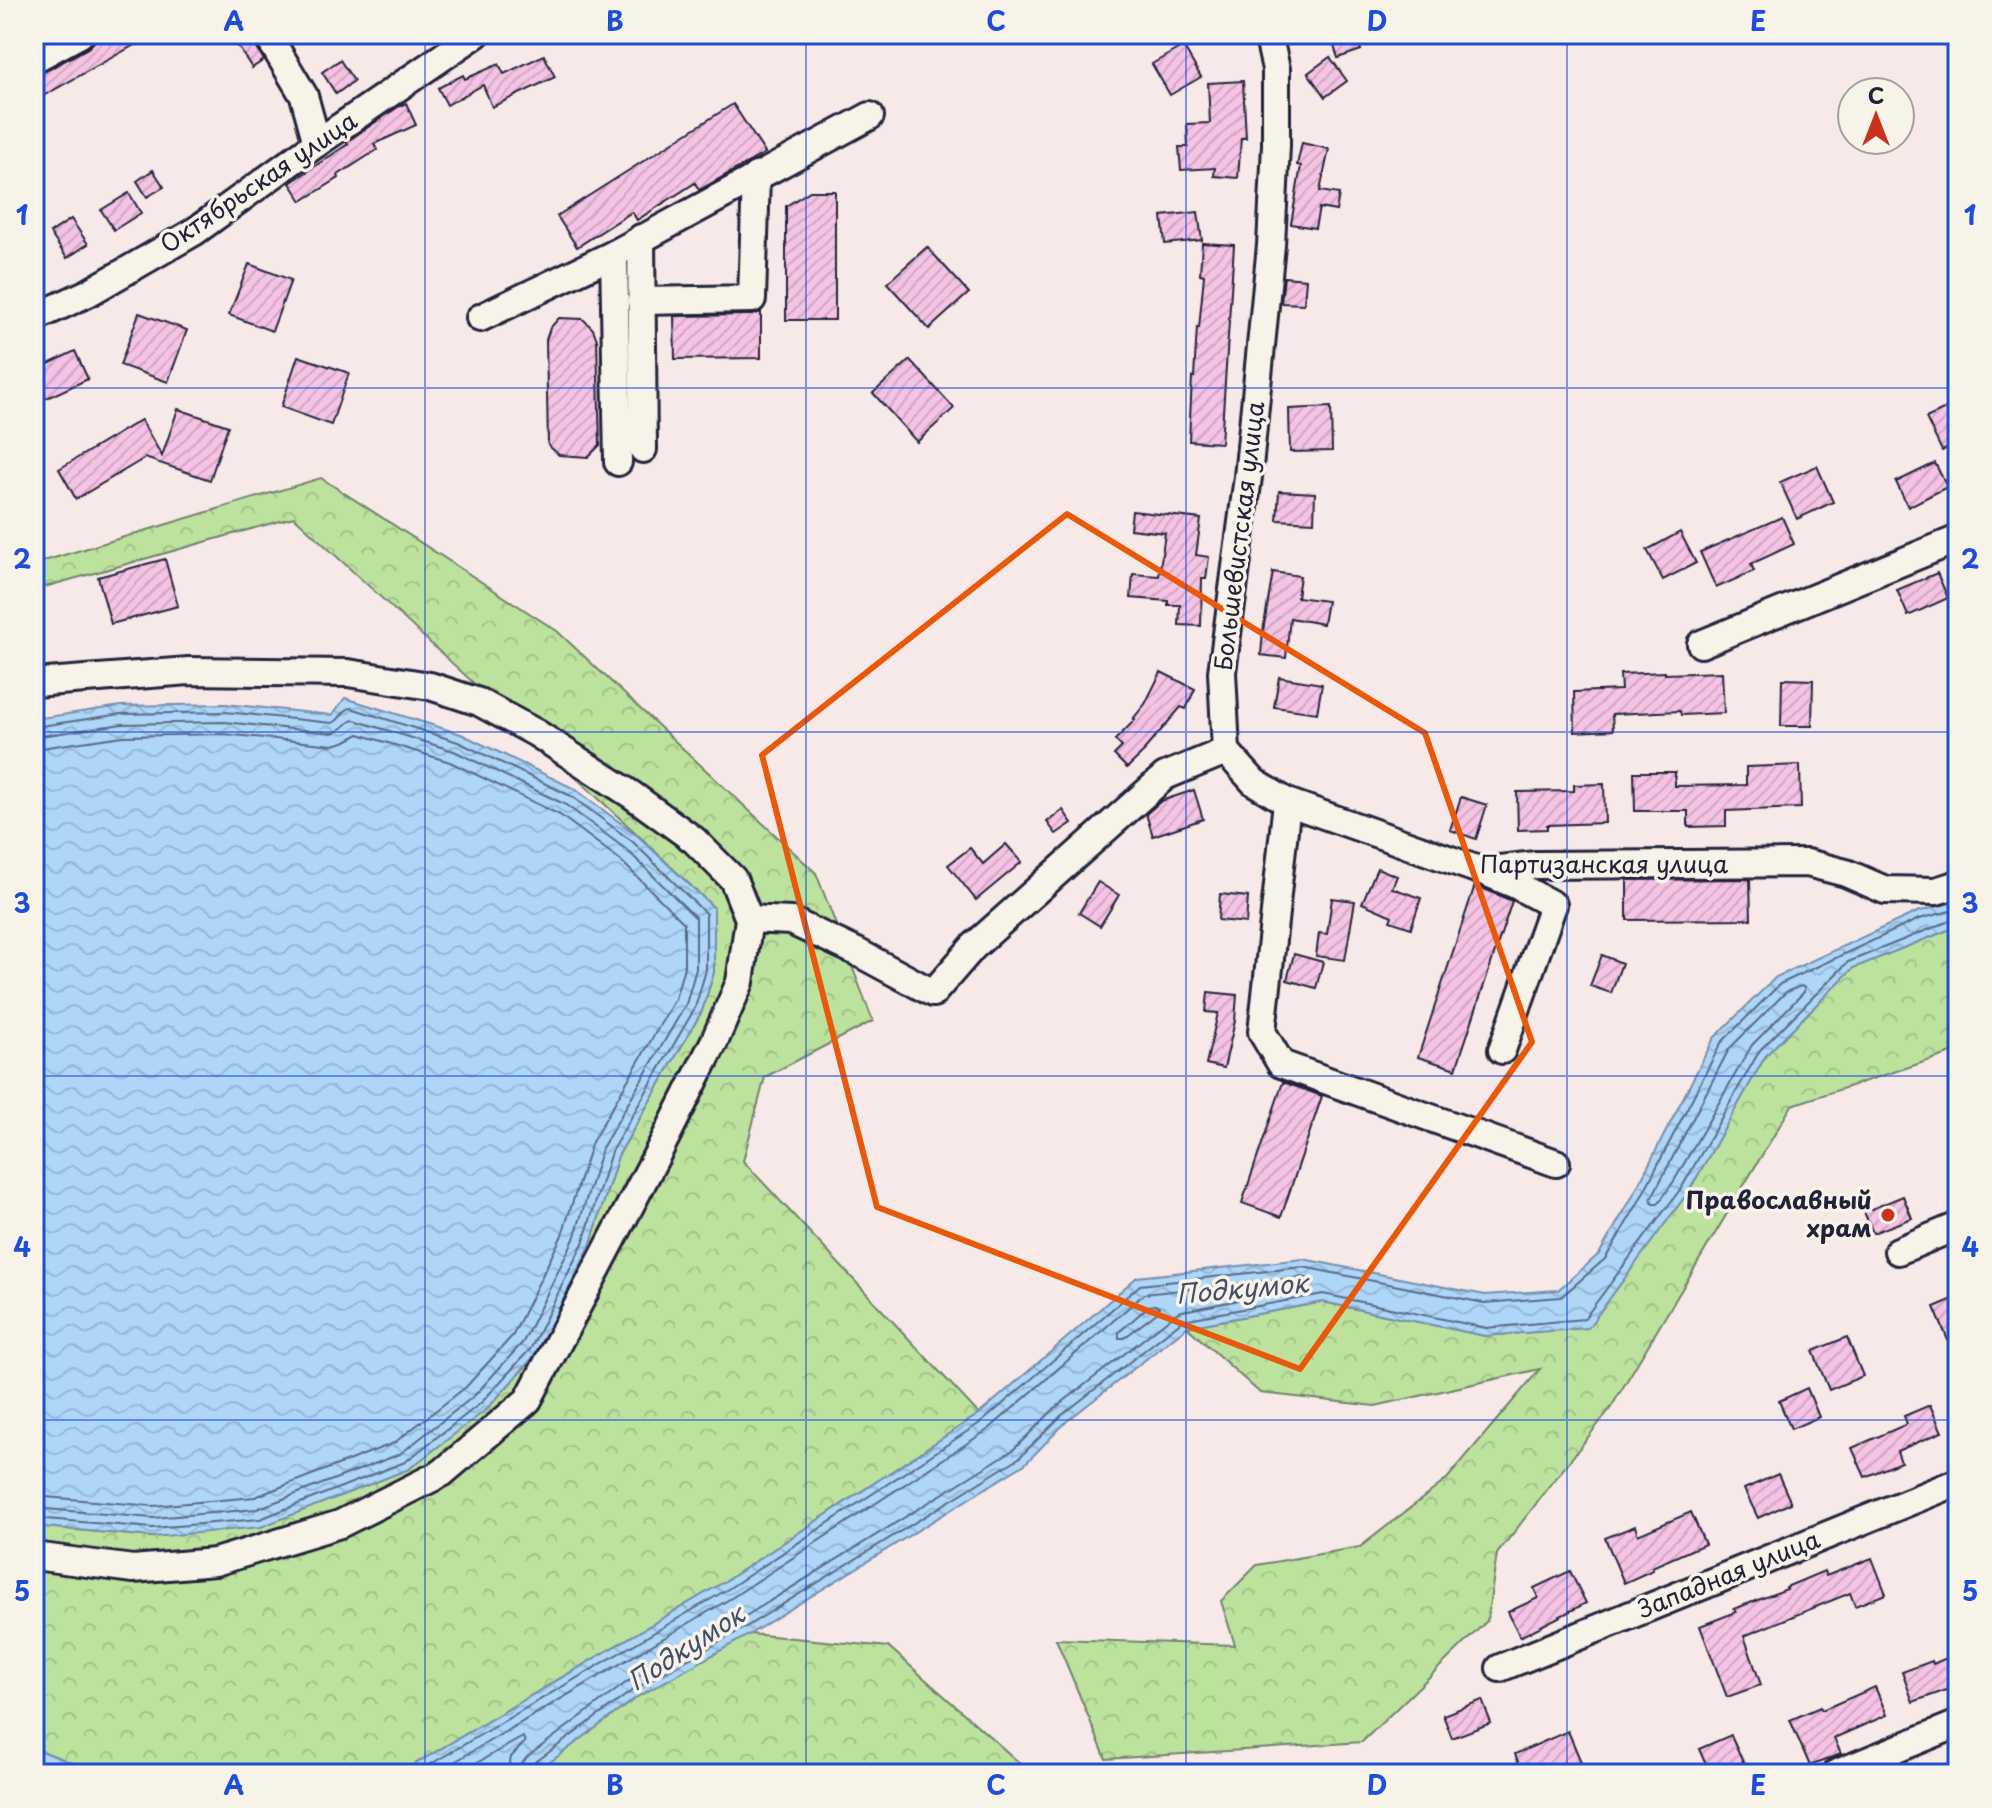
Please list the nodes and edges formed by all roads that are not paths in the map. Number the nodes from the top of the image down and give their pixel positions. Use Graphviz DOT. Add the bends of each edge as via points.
graph roads {
  1 [pos="80,34"];
  2 [pos="267,34"];
  3 [pos="476,34"];
  4 [pos="1268,34"];
  5 [pos="34,59"];
  6 [pos="870,116"];
  7 [pos="317,143"];
  8 [pos="756,176"];
  9 [pos="641,238"];
  10 [pos="614,254"];
  11 [pos="641,301"];
  12 [pos="34,318"];
  13 [pos="480,318"];
  14 [pos="643,449"];
  15 [pos="618,462"];
  16 [pos="1958,539"];
  17 [pos="1701,644"];
  18 [pos="34,683"];
  19 [pos="1226,751"];
  20 [pos="1287,802"];
  21 [pos="1482,871"];
  22 [pos="1958,884"];
  23 [pos="749,919"];
  24 [pos="1502,1050"];
  25 [pos="1556,1163"];
  26 [pos="1958,1226"];
  27 [pos="1898,1251"];
  28 [pos="1958,1482"];
  29 [pos="34,1556"];
  30 [pos="1500,1668"];
  31 [pos="1958,1724"];
  32 [pos="1835,1774"];
  1 -- 5 [label="street"];
  2 -- 7 [label="street" via="304,96"];
  3 -- 7 [label="street, Октябрьская улица"];
  4 -- 19 [label="street, Большевистская улица" via="1276,69 1271,245 1222,672"];
  6 -- 8 [label="street"];
  7 -- 12 [label="street, Октябрьская улица" via="194,232"];
  8 -- 9 [label="street"];
  8 -- 11 [label="street" via="752,299"];
  9 -- 10 [label="street"];
  9 -- 11 [label="street"];
  10 -- 13 [label="street"];
  10 -- 15 [label="street"];
  11 -- 14 [label="street"];
  16 -- 17 [label="street"];
  18 -- 23 [label="street" via="189,671 348,673 430,686 479,702 536,733 694,840 733,879"];
  19 -- 20 [label="street, Партизанская улица" via="1254,782"];
  19 -- 23 [label="street" via="1165,776 973,947 933,993 791,921"];
  20 -- 21 [label="street, Партизанская улица"];
  20 -- 25 [label="street" via="1262,1032 1281,1064"];
  21 -- 22 [label="street, Партизанская улица" via="1536,865 1807,863 1885,890 1936,891"];
  21 -- 24 [label="street" via="1553,905"];
  23 -- 29 [label="street" via="740,982 715,1040 528,1400 442,1473 340,1524 215,1562 133,1569"];
  26 -- 27 [label="street"];
  28 -- 30 [label="street, Западная улица"];
  31 -- 32 [label="street"];
}
